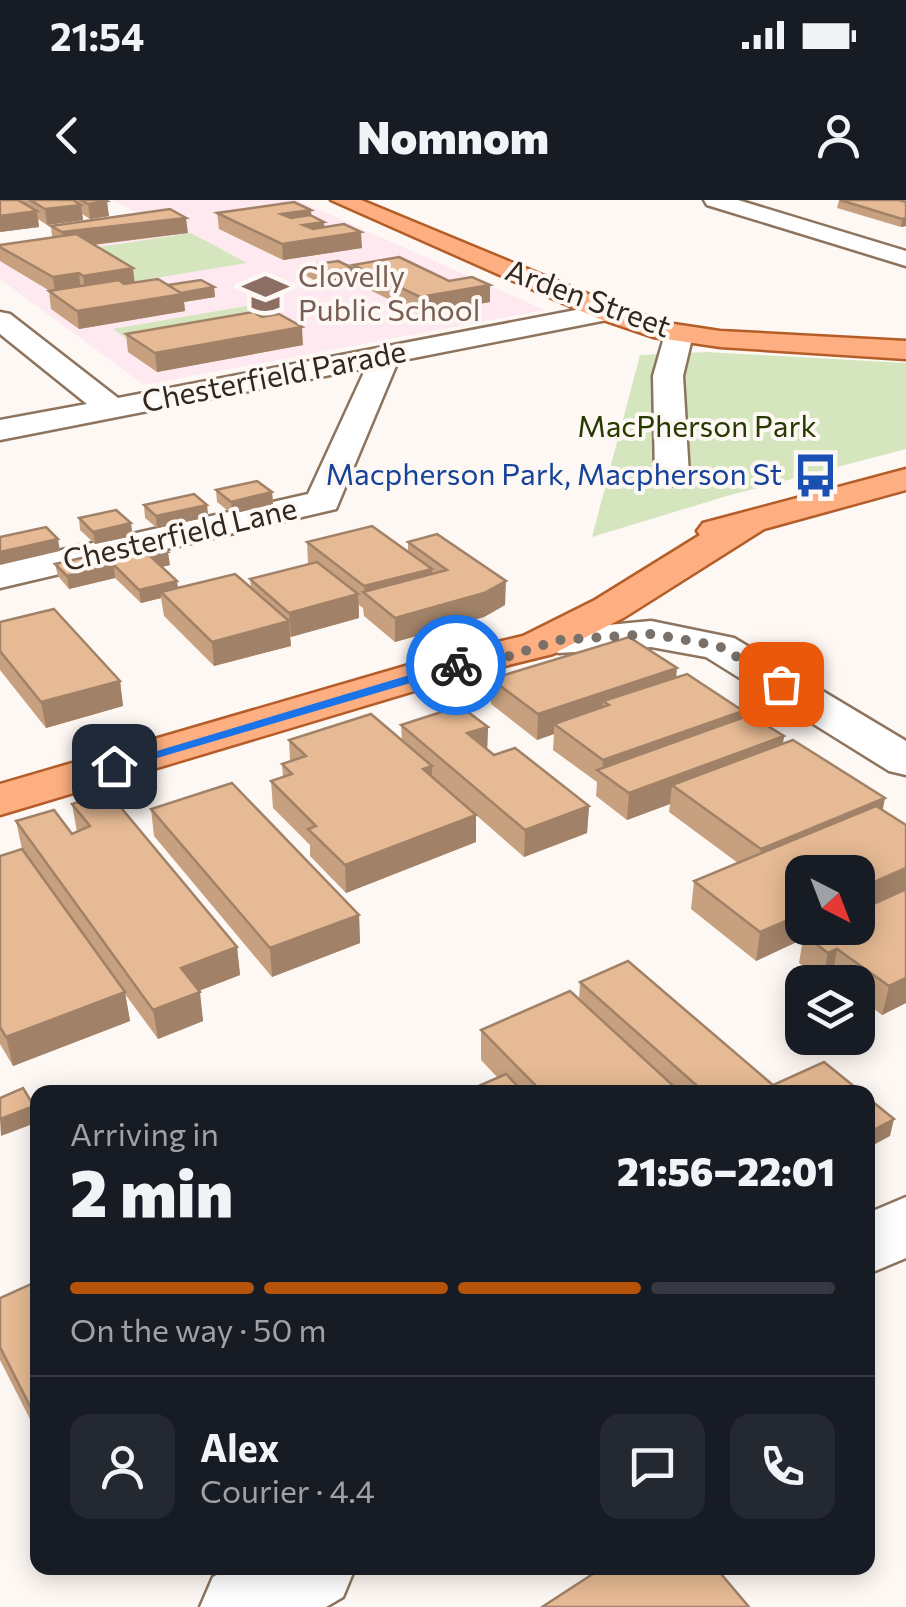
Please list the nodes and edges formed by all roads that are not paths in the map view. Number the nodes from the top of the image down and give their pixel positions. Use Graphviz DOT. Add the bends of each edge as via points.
graph roads {
  1 [pos="342,200"];
  2 [pos="714,200"];
  3 [pos="803,203"];
  4 [pos="752,211"];
  5 [pos="906,259"];
  6 [pos="607,312"];
  7 [pos="0,320"];
  8 [pos="679,334"];
  9 [pos="906,350"];
  10 [pos="386,355"];
  11 [pos="112,408"];
  12 [pos="0,430"];
  13 [pos="672,475"];
  14 [pos="906,478"];
  15 [pos="750,523"];
  16 [pos="0,576"];
  17 [pos="597,578"];
  18 [pos="640,588"];
  19 [pos="559,640"];
  20 [pos="719,646"];
  21 [pos="458,664"];
  22 [pos="906,761"];
  23 [pos="0,800"];
  24 [pos="906,1224"];
  25 [pos="875,1242"];
  26 [pos="300,1575"];
  27 [pos="244,1607"];
  1 -- 6 [label="main road, Arden Street"];
  2 -- 4 [label="street"];
  3 -- 4 [label="street"];
  4 -- 5 [label="street"];
  6 -- 8 [label="main road, Arden Street"];
  6 -- 10 [label="street, Chesterfield Parade"];
  7 -- 11 [label="street"];
  8 -- 9 [label="main road, Arden Street"];
  8 -- 13 [label="street" via="668,376"];
  10 -- 11 [label="street, Chesterfield Parade"];
  10 -- 16 [label="street, Chesterfield Lane" via="323,502"];
  11 -- 12 [label="street, Chesterfield Parade"];
  14 -- 15 [label="main road"];
  15 -- 17 [label="main road" via="649,550"];
  15 -- 18 [label="main road"];
  17 -- 18 [label="main road"];
  17 -- 21 [label="main road"];
  18 -- 19 [label="main road"];
  18 -- 20 [label="street" via="709,631"];
  19 -- 20 [label="street" via="652,634"];
  19 -- 21 [label="main road" via="494,661"];
  20 -- 22 [label="street"];
  21 -- 23 [label="main road"];
  24 -- 25 [label="street"];
  26 -- 27 [label="street"];
}
